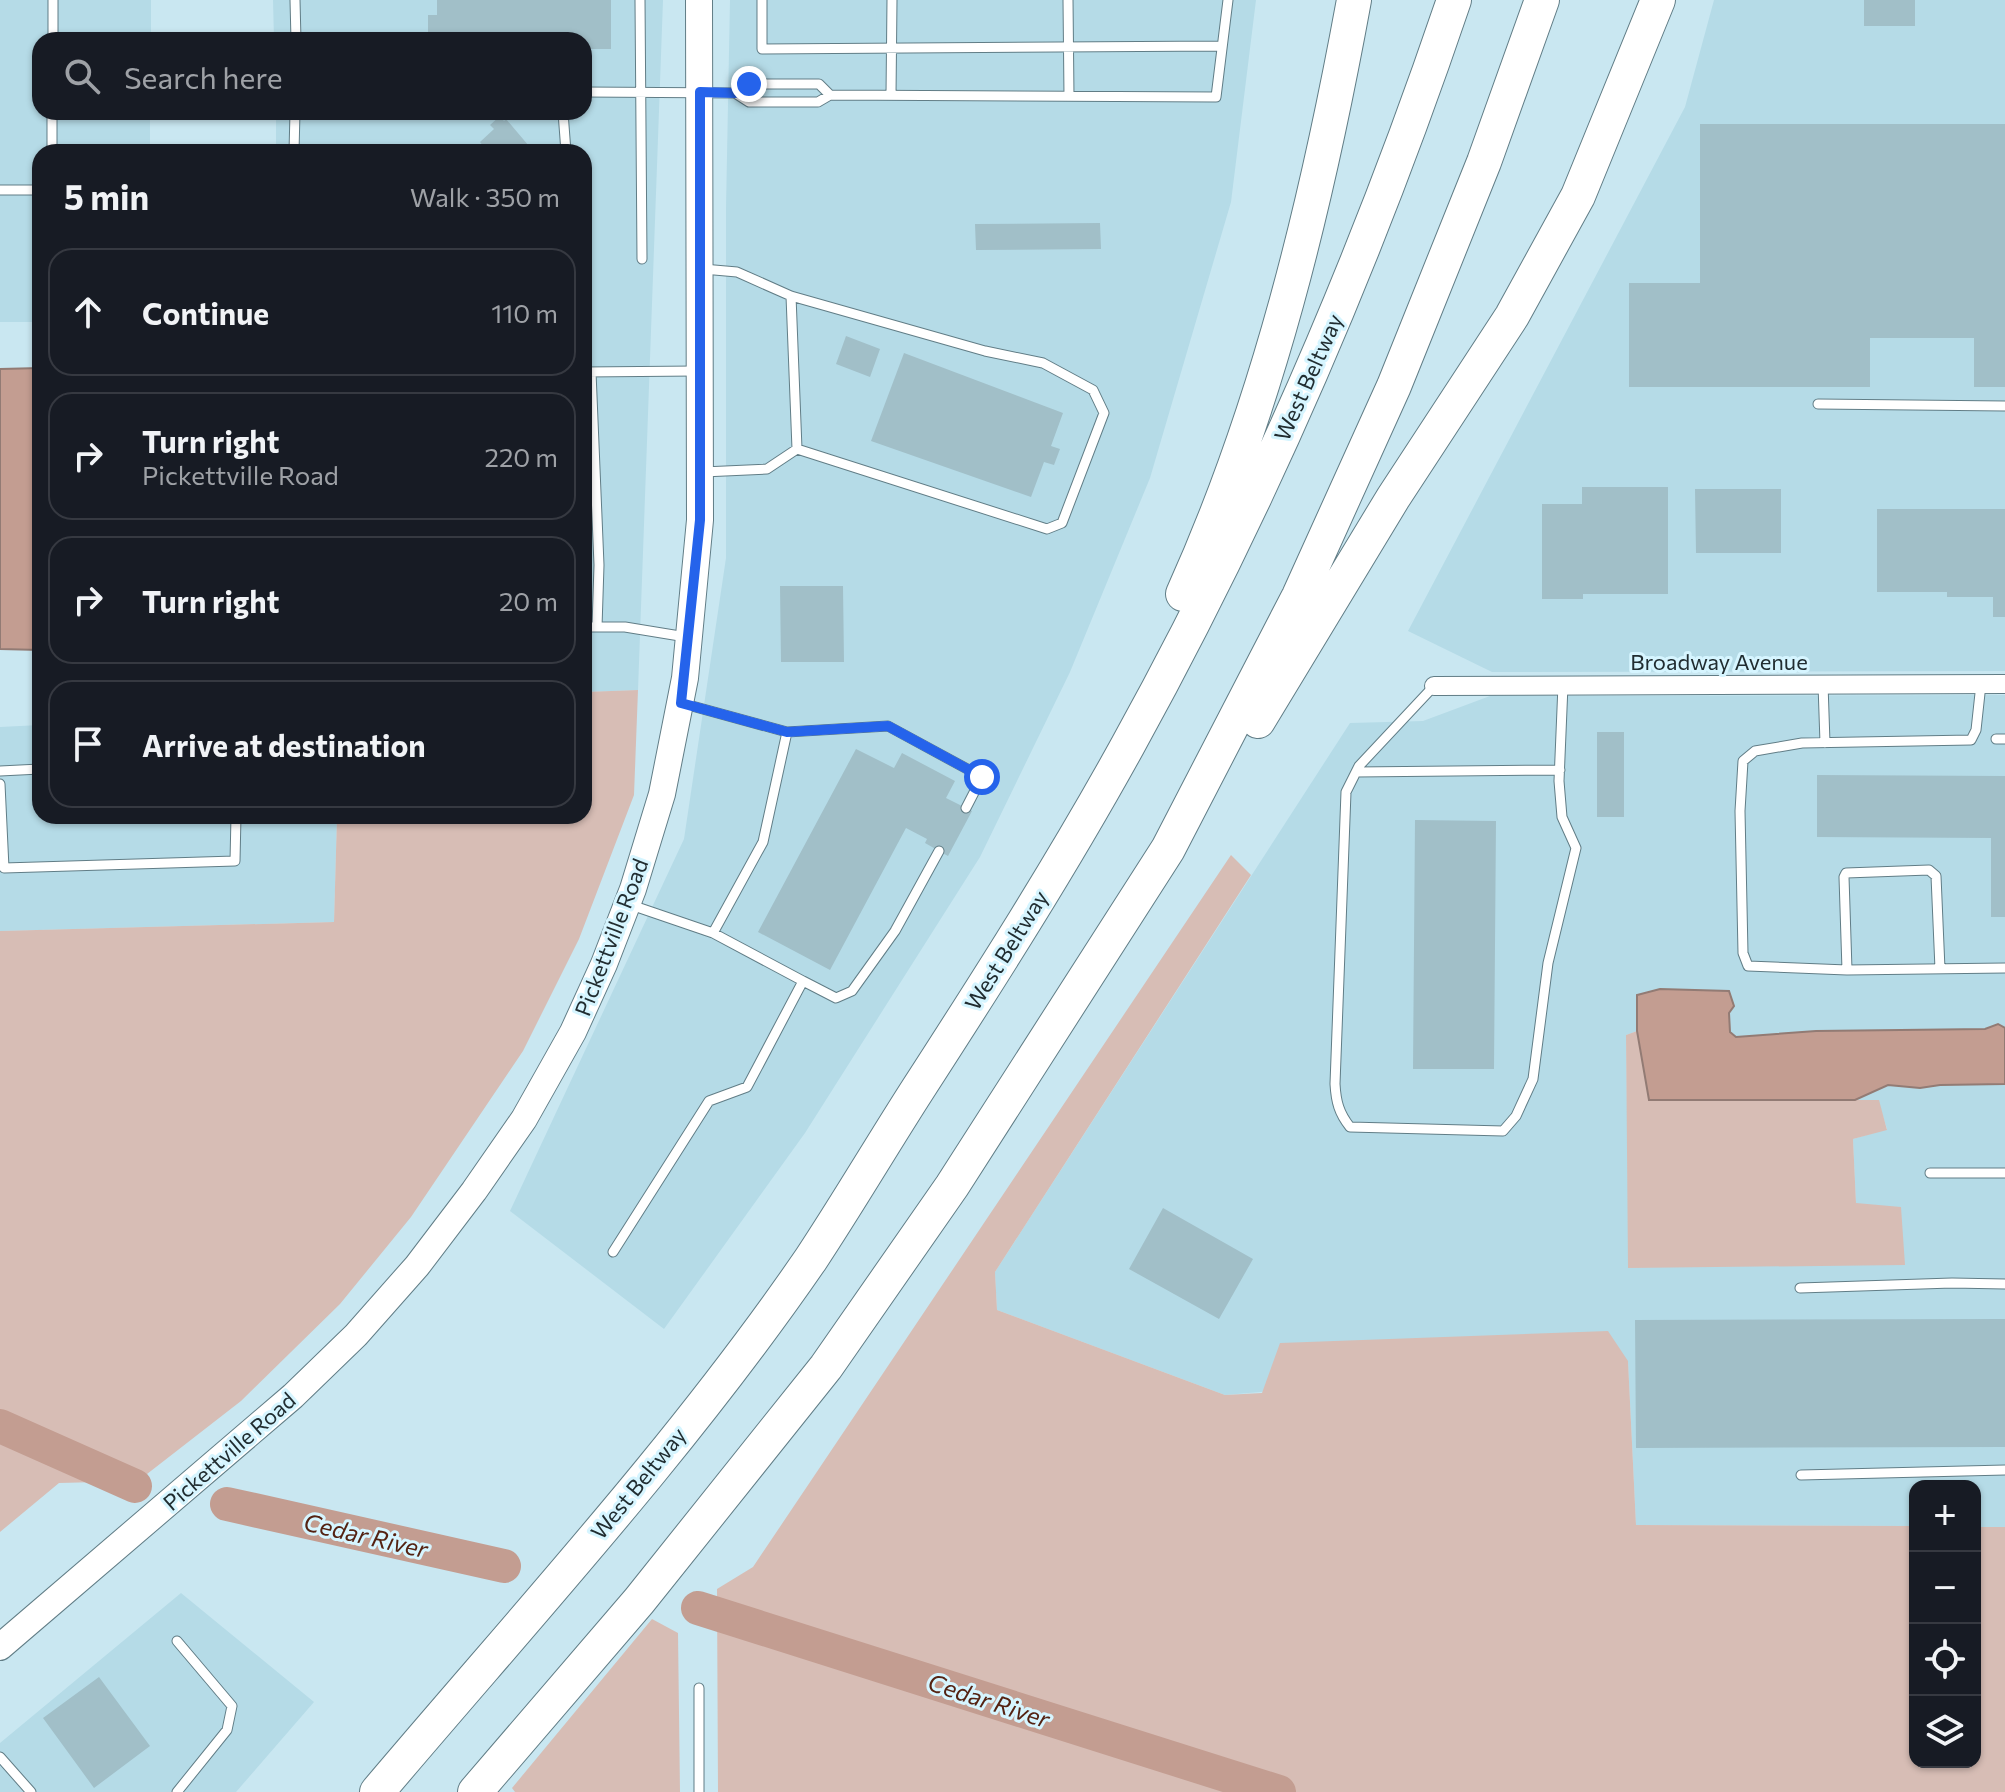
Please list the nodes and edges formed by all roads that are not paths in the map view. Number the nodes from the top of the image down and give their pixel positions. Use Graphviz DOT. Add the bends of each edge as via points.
graph roads {
  1 [pos="53,0"];
  2 [pos="295,0"];
  3 [pos="640,0"];
  4 [pos="699,0"];
  5 [pos="762,0"];
  6 [pos="892,0"];
  7 [pos="1068,0"];
  8 [pos="1228,0"];
  9 [pos="1354,0"];
  10 [pos="1454,0"];
  11 [pos="1542,0"];
  12 [pos="1658,0"];
  13 [pos="53,32"];
  14 [pos="296,32"];
  15 [pos="1069,46"];
  16 [pos="1222,46"];
  17 [pos="892,47"];
  18 [pos="592,92"];
  19 [pos="641,92"];
  20 [pos="700,92"];
  21 [pos="735,93"];
  22 [pos="830,95"];
  23 [pos="891,95"];
  24 [pos="1069,96"];
  25 [pos="52,120"];
  26 [pos="295,120"];
  27 [pos="564,120"];
  28 [pos="52,144"];
  29 [pos="294,144"];
  30 [pos="565,144"];
  31 [pos="0,190"];
  32 [pos="32,190"];
  33 [pos="642,259"];
  34 [pos="700,269"];
  35 [pos="791,296"];
  36 [pos="700,371"];
  37 [pos="592,372"];
  38 [pos="1818,404"];
  39 [pos="2005,406"];
  40 [pos="592,442"];
  41 [pos="797,449"];
  42 [pos="700,472"];
  43 [pos="592,627"];
  44 [pos="597,627"];
  45 [pos="689,637"];
  46 [pos="1823,684"];
  47 [pos="1981,684"];
  48 [pos="2005,684"];
  49 [pos="1563,685"];
  50 [pos="1434,686"];
  51 [pos="681,703"];
  52 [pos="787,732"];
  53 [pos="1825,743"];
  54 [pos="32,769"];
  55 [pos="1560,770"];
  56 [pos="0,771"];
  57 [pos="1356,772"];
  58 [pos="0,784"];
  59 [pos="966,808"];
  60 [pos="236,824"];
  61 [pos="1168,849"];
  62 [pos="939,851"];
  63 [pos="1038,901"];
  64 [pos="628,903"];
  65 [pos="713,933"];
  66 [pos="2005,968"];
  67 [pos="1940,969"];
  68 [pos="1847,970"];
  69 [pos="803,981"];
  70 [pos="1930,1173"];
  71 [pos="2005,1173"];
  72 [pos="613,1252"];
  73 [pos="2005,1284"];
  74 [pos="1800,1288"];
  75 [pos="2005,1470"];
  76 [pos="1801,1475"];
  77 [pos="177,1641"];
  78 [pos="0,1647"];
  79 [pos="699,1688"];
  80 [pos="0,1757"];
  81 [pos="31,1792"];
  82 [pos="177,1792"];
  83 [pos="377,1792"];
  84 [pos="475,1792"];
  85 [pos="699,1792"];
  1 -- 13 [label="lane"];
  2 -- 14 [label="lane"];
  3 -- 19 [label="lane"];
  4 -- 20 [label="street, Pickettville Road"];
  5 -- 17 [label="lane" via="762,49"];
  6 -- 17 [label="lane"];
  7 -- 15 [label="lane"];
  8 -- 16 [label="lane"];
  9 -- 63 [label="highway" via="1318,179 1254,409 1198,559 1142,684 1087,784"];
  10 -- 63 [label="highway, West Beltway" via="1359,260 1267,471 1129,744"];
  11 -- 61 [label="highway" via="1394,386 1299,596"];
  12 -- 61 [label="highway" via="1578,196 1512,316 1393,498 1239,752"];
  15 -- 16 [label="lane"];
  15 -- 17 [label="lane"];
  15 -- 24 [label="lane"];
  16 -- 24 [label="lane" via="1216,97"];
  17 -- 23 [label="lane"];
  18 -- 19 [label="lane"];
  19 -- 20 [label="lane"];
  19 -- 33 [label="lane"];
  20 -- 21 [label="lane"];
  20 -- 34 [label="street, Pickettville Road"];
  21 -- 22 [label="lane" via="749,102 818,102"];
  21 -- 22 [label="lane" via="749,84 819,84"];
  22 -- 23 [label="lane"];
  23 -- 24 [label="lane"];
  25 -- 28 [label="lane"];
  26 -- 29 [label="lane"];
  27 -- 30 [label="lane"];
  31 -- 32 [label="lane"];
  34 -- 35 [label="lane" via="737,272"];
  34 -- 36 [label="street, Pickettville Road"];
  35 -- 41 [label="lane"];
  35 -- 41 [label="lane" via="1043,363 1093,390 1104,413 1062,523 1047,529"];
  36 -- 37 [label="lane"];
  36 -- 42 [label="street, Pickettville Road"];
  38 -- 39 [label="lane"];
  40 -- 44 [label="lane"];
  41 -- 42 [label="lane" via="767,469"];
  42 -- 45 [label="street, Pickettville Road"];
  43 -- 44 [label="lane"];
  44 -- 45 [label="lane"];
  45 -- 51 [label="street, Pickettville Road"];
  46 -- 47 [label="street, Broadway Avenue"];
  46 -- 49 [label="street, Broadway Avenue"];
  46 -- 53 [label="lane"];
  47 -- 48 [label="street, Broadway Avenue"];
  47 -- 53 [label="lane" via="1971,740"];
  49 -- 50 [label="street, Broadway Avenue"];
  49 -- 55 [label="lane"];
  50 -- 57 [label="lane"];
  51 -- 52 [label="lane"];
  51 -- 64 [label="street, Pickettville Road" via="662,794"];
  52 -- 59 [label="lane" via="888,726 982,777"];
  52 -- 65 [label="lane" via="763,842"];
  53 -- 68 [label="lane" via="1755,751 1743,761 1743,953 1748,966"];
  54 -- 56 [label="lane"];
  55 -- 57 [label="lane"];
  55 -- 57 [label="lane" via="1562,817 1576,848 1548,963 1533,1079 1503,1131 1350,1127 1341,1116 1335,1084 1343,847 1346,792"];
  58 -- 60 [label="lane" via="4,868 235,861"];
  61 -- 84 [label="highway" via="952,1186 826,1367 639,1601"];
  62 -- 69 [label="lane" via="895,931 852,991 836,998"];
  63 -- 83 [label="highway, West Beltway" via="811,1258 731,1367 647,1475"];
  64 -- 65 [label="lane"];
  64 -- 78 [label="street, Pickettville Road" via="573,1032 524,1119 417,1266 293,1396"];
  65 -- 69 [label="lane"];
  66 -- 67 [label="lane"];
  67 -- 68 [label="lane"];
  67 -- 68 [label="lane" via="1936,876 1929,870 1846,873"];
  69 -- 72 [label="lane" via="747,1087 709,1101"];
  70 -- 71 [label="lane"];
  73 -- 74 [label="lane"];
  75 -- 76 [label="lane"];
  77 -- 82 [label="lane" via="232,1706 227,1730"];
  79 -- 85 [label="lane"];
  80 -- 81 [label="lane"];
}
